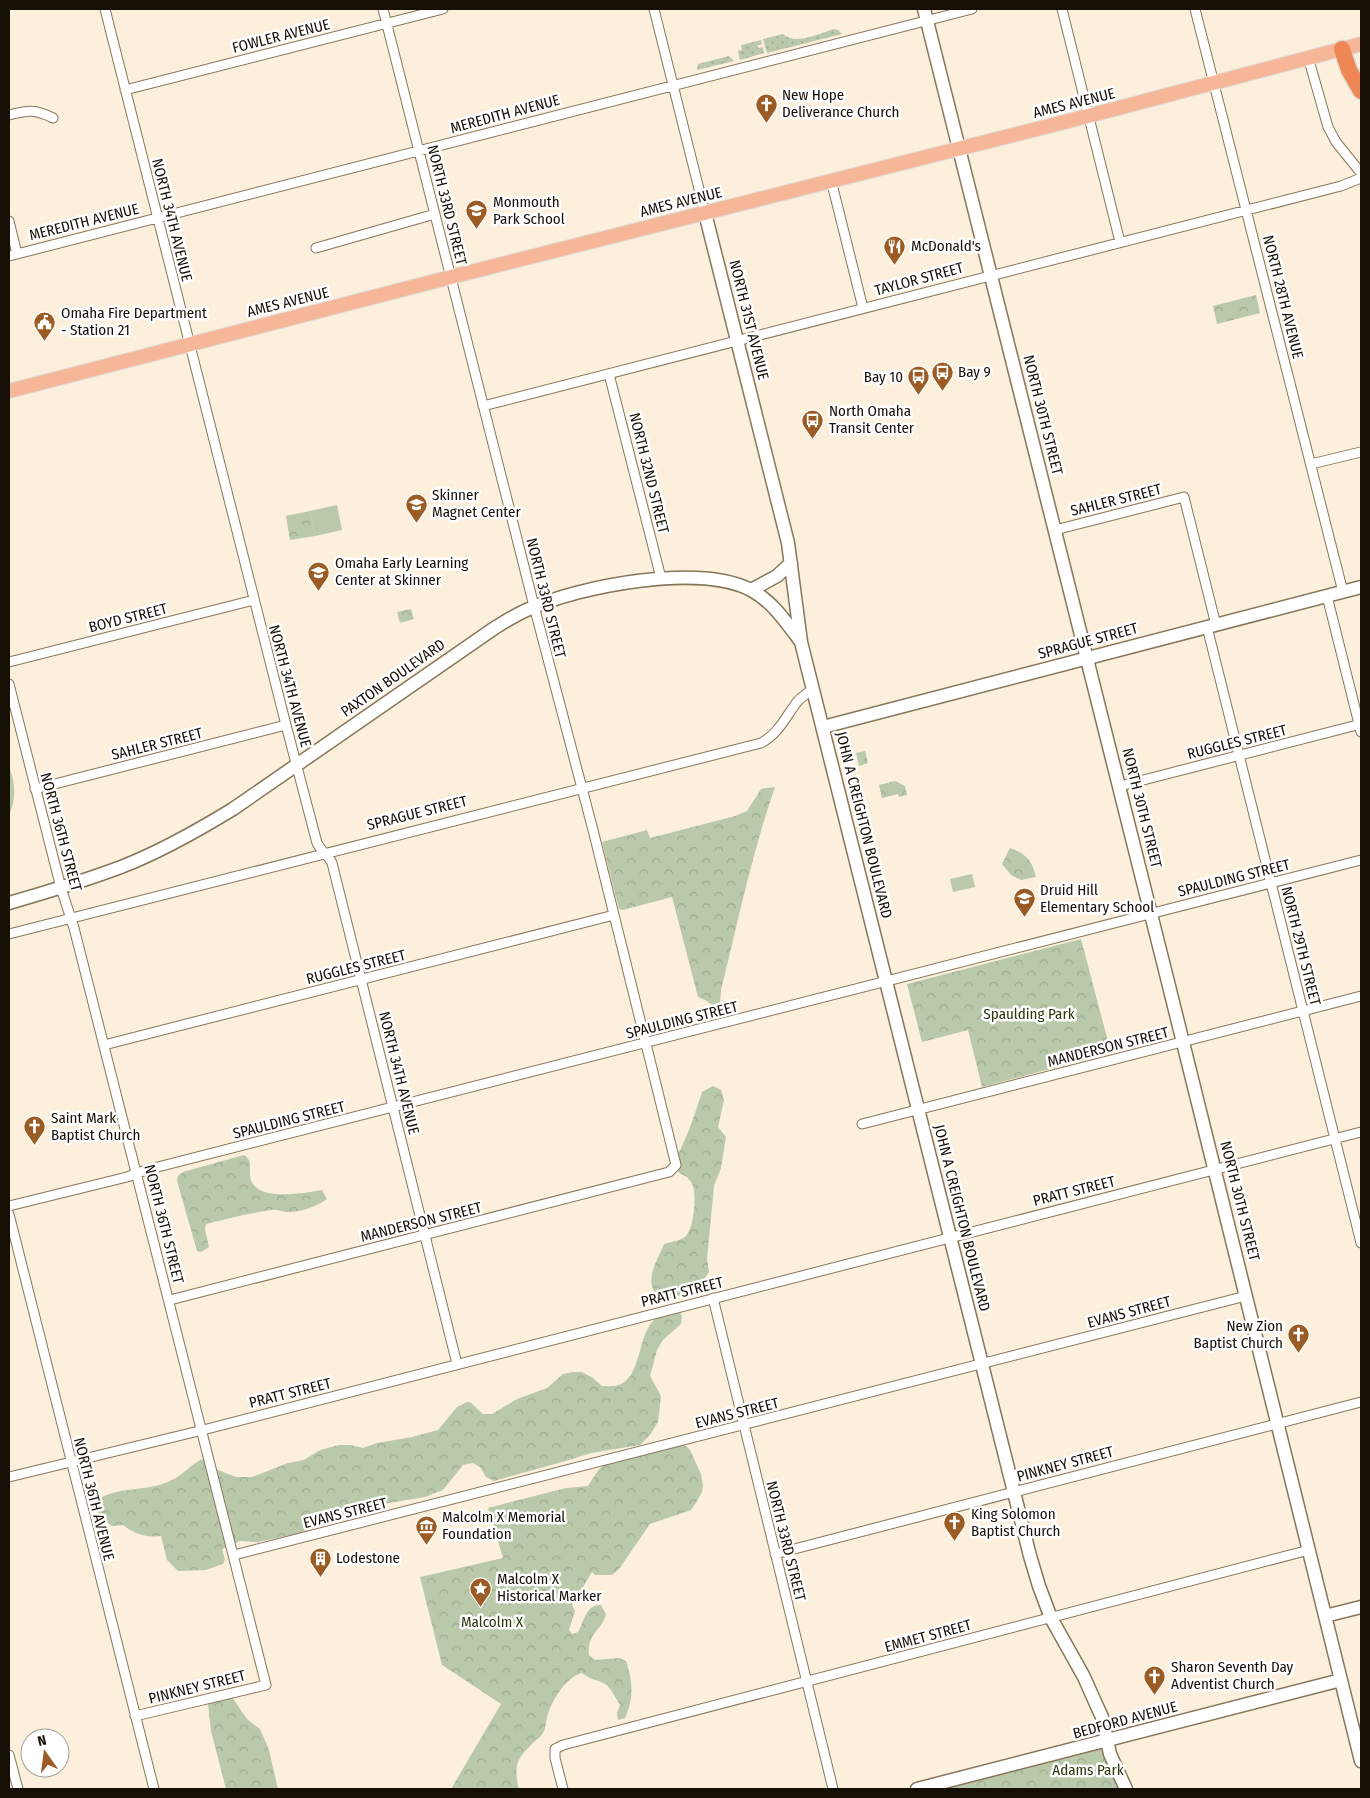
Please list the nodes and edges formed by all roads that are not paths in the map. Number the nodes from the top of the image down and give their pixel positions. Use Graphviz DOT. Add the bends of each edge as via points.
graph roads {
  1 [pos="105,9"];
  2 [pos="383,9"];
  3 [pos="443,9"];
  4 [pos="654,9"];
  5 [pos="972,9"];
  6 [pos="1062,9"];
  7 [pos="1195,9"];
  8 [pos="925,14"];
  9 [pos="387,23"];
  10 [pos="1361,44"];
  11 [pos="1342,49"];
  12 [pos="1308,57"];
  13 [pos="1214,82"];
  14 [pos="673,85"];
  15 [pos="125,90"];
  16 [pos="1361,91"];
  17 [pos="9,115"];
  18 [pos="1088,116"];
  19 [pos="53,118"];
  20 [pos="959,148"];
  21 [pos="419,150"];
  22 [pos="1361,173"];
  23 [pos="1361,178"];
  24 [pos="831,180"];
  25 [pos="1247,210"];
  26 [pos="705,212"];
  27 [pos="435,214"];
  28 [pos="157,218"];
  29 [pos="9,222"];
  30 [pos="1120,242"];
  31 [pos="316,248"];
  32 [pos="13,255"];
  33 [pos="991,275"];
  34 [pos="451,277"];
  35 [pos="863,308"];
  36 [pos="737,341"];
  37 [pos="190,344"];
  38 [pos="610,374"];
  39 [pos="9,392"];
  40 [pos="483,406"];
  41 [pos="1361,452"];
  42 [pos="1311,464"];
  43 [pos="1184,497"];
  44 [pos="1056,530"];
  45 [pos="791,563"];
  46 [pos="661,578"];
  47 [pos="1361,587"];
  48 [pos="752,590"];
  49 [pos="1343,592"];
  50 [pos="1327,596"];
  51 [pos="254,600"];
  52 [pos="534,606"];
  53 [pos="1211,626"];
  54 [pos="801,642"];
  55 [pos="1087,658"];
  56 [pos="9,662"];
  57 [pos="9,684"];
  58 [pos="813,689"];
  59 [pos="286,725"];
  60 [pos="823,727"];
  61 [pos="1361,727"];
  62 [pos="1239,756"];
  63 [pos="296,765"];
  64 [pos="1120,786"];
  65 [pos="582,788"];
  66 [pos="35,789"];
  67 [pos="324,853"];
  68 [pos="1361,860"];
  69 [pos="1271,883"];
  70 [pos="61,888"];
  71 [pos="9,903"];
  72 [pos="1151,914"];
  73 [pos="614,915"];
  74 [pos="71,918"];
  75 [pos="9,934"];
  76 [pos="361,980"];
  77 [pos="886,981"];
  78 [pos="1361,996"];
  79 [pos="1304,1010"];
  80 [pos="1183,1042"];
  81 [pos="646,1043"];
  82 [pos="104,1046"];
  83 [pos="393,1107"];
  84 [pos="918,1110"];
  85 [pos="862,1124"];
  86 [pos="1361,1132"];
  87 [pos="1335,1138"];
  88 [pos="676,1165"];
  89 [pos="1215,1169"];
  90 [pos="137,1174"];
  91 [pos="9,1206"];
  92 [pos="9,1214"];
  93 [pos="425,1235"];
  94 [pos="950,1237"];
  95 [pos="1361,1243"];
  96 [pos="1246,1296"];
  97 [pos="713,1298"];
  98 [pos="170,1300"];
  99 [pos="457,1364"];
  100 [pos="982,1364"];
  101 [pos="1361,1402"];
  102 [pos="1278,1423"];
  103 [pos="743,1426"];
  104 [pos="202,1430"];
  105 [pos="70,1462"];
  106 [pos="9,1477"];
  107 [pos="1014,1491"];
  108 [pos="1309,1550"];
  109 [pos="776,1554"];
  110 [pos="234,1556"];
  111 [pos="1361,1607"];
  112 [pos="1325,1616"];
  113 [pos="1051,1618"];
  114 [pos="1341,1680"];
  115 [pos="806,1681"];
  116 [pos="266,1685"];
  117 [pos="135,1716"];
  118 [pos="1107,1741"];
  119 [pos="9,1755"];
  120 [pos="1361,1761"];
  121 [pos="18,1789"];
  122 [pos="154,1789"];
  123 [pos="563,1789"];
  124 [pos="833,1789"];
  125 [pos="917,1789"];
  126 [pos="1126,1789"];
  1 -- 15 [label="street, NORTH 34TH AVENUE"];
  2 -- 9 [label="street, NORTH 33RD STREET"];
  3 -- 9 [label="street, FOWLER AVENUE"];
  4 -- 14 [label="street, NORTH 31ST AVENUE"];
  5 -- 8 [label="street, MEREDITH AVENUE"];
  6 -- 18 [label="street"];
  7 -- 13 [label="street, NORTH 28TH AVENUE"];
  8 -- 14 [label="street, MEREDITH AVENUE"];
  8 -- 20 [label="street, NORTH 30TH STREET"];
  9 -- 15 [label="street, FOWLER AVENUE"];
  9 -- 21 [label="street, NORTH 33RD STREET"];
  10 -- 11 [label="main road, AMES AVENUE"];
  11 -- 12 [label="main road, AMES AVENUE"];
  11 -- 16 [label="highway"];
  12 -- 13 [label="main road, AMES AVENUE"];
  12 -- 22 [label="street" via="1328,127"];
  13 -- 18 [label="main road, AMES AVENUE"];
  13 -- 25 [label="street, NORTH 28TH AVENUE"];
  14 -- 21 [label="street, MEREDITH AVENUE"];
  14 -- 26 [label="street, NORTH 31ST AVENUE"];
  15 -- 28 [label="street, NORTH 34TH AVENUE"];
  17 -- 19 [label="street" via="27,110 40,111"];
  18 -- 20 [label="main road, AMES AVENUE"];
  18 -- 30 [label="street"];
  20 -- 24 [label="main road, AMES AVENUE"];
  20 -- 33 [label="street, NORTH 30TH STREET"];
  21 -- 27 [label="street, NORTH 33RD STREET"];
  21 -- 28 [label="street, MEREDITH AVENUE"];
  23 -- 25 [label="street, TAYLOR STREET"];
  24 -- 26 [label="main road, AMES AVENUE"];
  24 -- 35 [label="street"];
  25 -- 30 [label="street, TAYLOR STREET"];
  25 -- 42 [label="street, NORTH 28TH AVENUE"];
  26 -- 34 [label="main road, AMES AVENUE"];
  26 -- 36 [label="street, NORTH 31ST AVENUE"];
  27 -- 31 [label="street"];
  27 -- 34 [label="street, NORTH 33RD STREET"];
  28 -- 32 [label="street, MEREDITH AVENUE"];
  28 -- 37 [label="street, NORTH 34TH AVENUE"];
  29 -- 32 [label="street"];
  30 -- 33 [label="street, TAYLOR STREET"];
  33 -- 35 [label="street, TAYLOR STREET"];
  33 -- 44 [label="street, NORTH 30TH STREET"];
  34 -- 37 [label="main road, AMES AVENUE"];
  34 -- 40 [label="street, NORTH 33RD STREET"];
  35 -- 36 [label="street, TAYLOR STREET"];
  36 -- 38 [label="street, TAYLOR STREET"];
  36 -- 45 [label="street, NORTH 31ST AVENUE"];
  37 -- 39 [label="main road, AMES AVENUE"];
  37 -- 51 [label="street, NORTH 34TH AVENUE"];
  38 -- 40 [label="street, TAYLOR STREET"];
  38 -- 46 [label="street, NORTH 32ND STREET"];
  40 -- 52 [label="street, NORTH 33RD STREET"];
  41 -- 42 [label="street"];
  42 -- 49 [label="street, NORTH 28TH AVENUE"];
  43 -- 44 [label="street, SAHLER STREET"];
  43 -- 53 [label="street, NORTH 29TH STREET"];
  44 -- 55 [label="street, NORTH 30TH STREET"];
  45 -- 48 [label="street" via="777,576"];
  45 -- 54 [label="street, NORTH 31ST AVENUE"];
  46 -- 48 [label="street, PAXTON BOULEVARD" via="707,579"];
  46 -- 52 [label="street, PAXTON BOULEVARD" via="573,594"];
  47 -- 49 [label="street, SPRAGUE STREET"];
  48 -- 54 [label="street, PAXTON BOULEVARD" via="781,616"];
  49 -- 50 [label="street, SPRAGUE STREET"];
  50 -- 53 [label="street, SPRAGUE STREET"];
  50 -- 61 [label="street"];
  51 -- 56 [label="street, BOYD STREET"];
  51 -- 59 [label="street, NORTH 34TH AVENUE"];
  52 -- 63 [label="street, PAXTON BOULEVARD" via="478,639"];
  52 -- 65 [label="street, NORTH 33RD STREET"];
  53 -- 55 [label="street, SPRAGUE STREET"];
  53 -- 62 [label="street, NORTH 29TH STREET"];
  54 -- 58 [label="street, JOHN A CREIGHTON BOULEVARD"];
  55 -- 60 [label="street, SPRAGUE STREET"];
  55 -- 64 [label="street, NORTH 30TH STREET"];
  57 -- 66 [label="street, NORTH 36TH STREET"];
  58 -- 60 [label="street, JOHN A CREIGHTON BOULEVARD"];
  58 -- 65 [label="street, SPRAGUE STREET" via="798,700 774,735 761,743"];
  59 -- 63 [label="street, NORTH 34TH AVENUE"];
  59 -- 66 [label="street, SAHLER STREET"];
  60 -- 77 [label="street, JOHN A CREIGHTON BOULEVARD"];
  61 -- 62 [label="street, RUGGLES STREET"];
  62 -- 64 [label="street, RUGGLES STREET"];
  62 -- 69 [label="street, NORTH 29TH STREET"];
  63 -- 67 [label="street, NORTH 34TH AVENUE" via="317,843"];
  63 -- 70 [label="street, PAXTON BOULEVARD" via="233,809 178,841"];
  64 -- 72 [label="street, NORTH 30TH STREET"];
  65 -- 67 [label="street, SPRAGUE STREET"];
  65 -- 73 [label="street, NORTH 33RD STREET"];
  66 -- 70 [label="street, NORTH 36TH STREET"];
  67 -- 74 [label="street, SPRAGUE STREET"];
  67 -- 76 [label="street, NORTH 34TH AVENUE" via="332,863"];
  68 -- 69 [label="street, SPAULDING STREET"];
  69 -- 72 [label="street, SPAULDING STREET"];
  69 -- 79 [label="street, NORTH 29TH STREET"];
  70 -- 71 [label="street, PAXTON BOULEVARD"];
  70 -- 74 [label="street, NORTH 36TH STREET"];
  72 -- 77 [label="street, SPAULDING STREET"];
  72 -- 80 [label="street, NORTH 30TH STREET"];
  73 -- 76 [label="street, RUGGLES STREET"];
  73 -- 81 [label="street, NORTH 33RD STREET"];
  74 -- 75 [label="street, SPRAGUE STREET"];
  74 -- 82 [label="street, NORTH 36TH STREET"];
  76 -- 82 [label="street, RUGGLES STREET"];
  76 -- 83 [label="street, NORTH 34TH AVENUE"];
  77 -- 81 [label="street, SPAULDING STREET"];
  77 -- 84 [label="street, JOHN A CREIGHTON BOULEVARD"];
  78 -- 79 [label="street, MANDERSON STREET"];
  79 -- 80 [label="street, MANDERSON STREET"];
  79 -- 87 [label="street, NORTH 29TH STREET"];
  80 -- 84 [label="street, MANDERSON STREET"];
  80 -- 89 [label="street, NORTH 30TH STREET"];
  81 -- 83 [label="street, SPAULDING STREET"];
  81 -- 88 [label="street, NORTH 33RD STREET"];
  82 -- 90 [label="street, NORTH 36TH STREET"];
  83 -- 90 [label="street, SPAULDING STREET"];
  83 -- 93 [label="street, NORTH 34TH AVENUE"];
  84 -- 85 [label="street, MANDERSON STREET"];
  84 -- 94 [label="street, JOHN A CREIGHTON BOULEVARD"];
  86 -- 87 [label="street, PRATT STREET"];
  87 -- 89 [label="street, PRATT STREET"];
  87 -- 95 [label="street, NORTH 29TH STREET"];
  88 -- 93 [label="street, MANDERSON STREET" via="669,1172"];
  89 -- 94 [label="street, PRATT STREET"];
  89 -- 96 [label="street, NORTH 30TH STREET"];
  90 -- 91 [label="street, SPAULDING STREET"];
  90 -- 98 [label="street, NORTH 36TH STREET"];
  92 -- 105 [label="street, NORTH 36TH AVENUE"];
  93 -- 98 [label="street, MANDERSON STREET"];
  93 -- 99 [label="street, NORTH 34TH AVENUE"];
  94 -- 97 [label="street, PRATT STREET"];
  94 -- 100 [label="street, JOHN A CREIGHTON BOULEVARD"];
  96 -- 100 [label="street, EVANS STREET"];
  96 -- 102 [label="street, NORTH 30TH STREET"];
  97 -- 99 [label="street, PRATT STREET"];
  97 -- 103 [label="street, NORTH 33RD STREET"];
  98 -- 104 [label="street, NORTH 36TH STREET"];
  99 -- 104 [label="street, PRATT STREET"];
  100 -- 103 [label="street, EVANS STREET"];
  100 -- 107 [label="street, JOHN A CREIGHTON BOULEVARD"];
  101 -- 102 [label="street, PINKNEY STREET"];
  102 -- 107 [label="street, PINKNEY STREET"];
  102 -- 108 [label="street, NORTH 30TH STREET"];
  103 -- 109 [label="street, NORTH 33RD STREET"];
  103 -- 110 [label="street, EVANS STREET"];
  104 -- 105 [label="street, PRATT STREET"];
  104 -- 110 [label="street, NORTH 36TH STREET"];
  105 -- 106 [label="street, PRATT STREET"];
  105 -- 117 [label="street, NORTH 36TH AVENUE"];
  107 -- 109 [label="street, PINKNEY STREET"];
  107 -- 113 [label="street, JOHN A CREIGHTON BOULEVARD" via="1035,1574"];
  108 -- 112 [label="street, NORTH 30TH STREET"];
  108 -- 113 [label="street, EMMET STREET"];
  109 -- 115 [label="street, NORTH 33RD STREET"];
  110 -- 116 [label="street, NORTH 36TH STREET"];
  111 -- 112 [label="street"];
  112 -- 114 [label="street, NORTH 30TH STREET"];
  113 -- 115 [label="street, EMMET STREET"];
  113 -- 118 [label="street, JOHN A CREIGHTON BOULEVARD" via="1093,1696"];
  114 -- 118 [label="street, BEDFORD AVENUE"];
  114 -- 120 [label="street, NORTH 30TH STREET"];
  115 -- 123 [label="street, EMMET STREET" via="563,1744 555,1749"];
  115 -- 124 [label="street, NORTH 33RD STREET"];
  116 -- 117 [label="street, PINKNEY STREET"];
  117 -- 122 [label="street, NORTH 36TH AVENUE"];
  118 -- 125 [label="street, BEDFORD AVENUE"];
  118 -- 126 [label="street, JOHN A CREIGHTON BOULEVARD"];
  119 -- 121 [label="street"];
}
